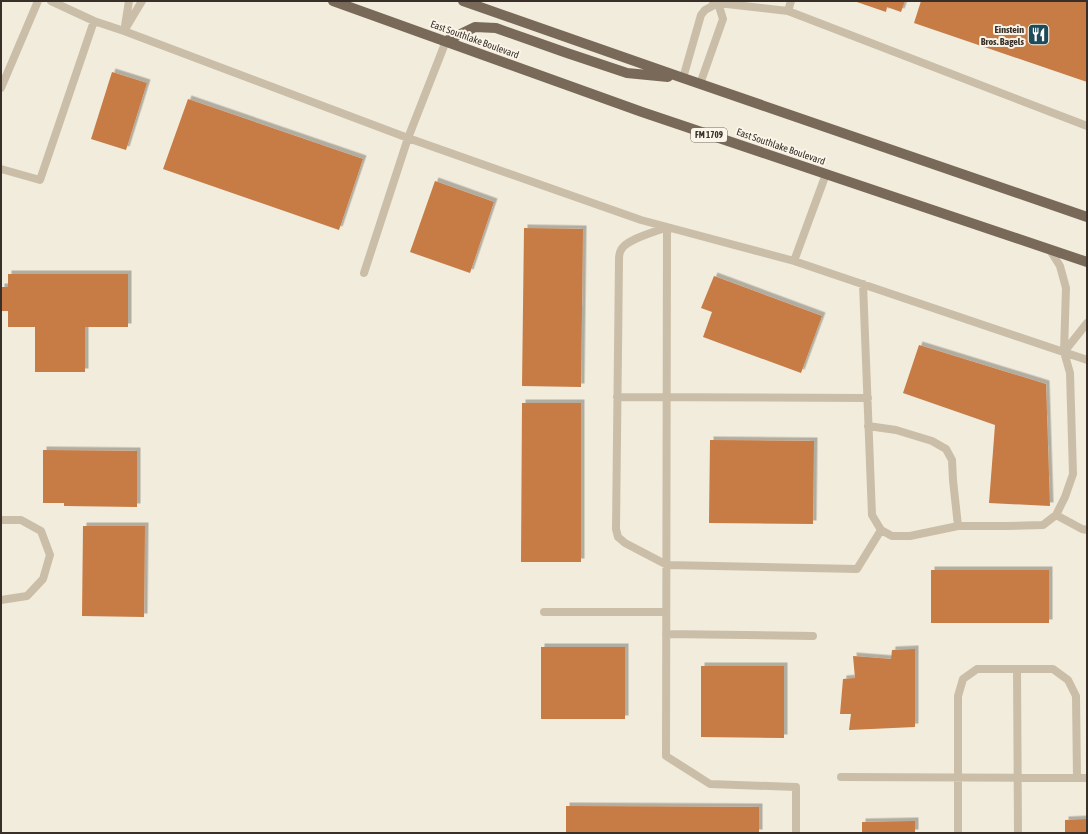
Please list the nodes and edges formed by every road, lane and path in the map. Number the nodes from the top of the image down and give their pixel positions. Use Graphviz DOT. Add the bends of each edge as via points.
graph roads {
  1 [pos="38,1"];
  2 [pos="51,1"];
  3 [pos="129,1"];
  4 [pos="142,1"];
  5 [pos="333,1"];
  6 [pos="463,1"];
  7 [pos="791,1"];
  8 [pos="717,2"];
  9 [pos="788,11"];
  10 [pos="94,21"];
  11 [pos="124,31"];
  12 [pos="446,41"];
  13 [pos="683,78"];
  14 [pos="700,84"];
  15 [pos="1,88"];
  16 [pos="1087,126"];
  17 [pos="408,138"];
  18 [pos="1,169"];
  19 [pos="826,174"];
  20 [pos="1087,217"];
  21 [pos="667,227"];
  22 [pos="1050,250"];
  23 [pos="794,261"];
  24 [pos="1087,262"];
  25 [pos="364,273"];
  26 [pos="863,284"];
  27 [pos="1087,323"];
  28 [pos="1064,352"];
  29 [pos="1087,360"];
  30 [pos="618,397"];
  31 [pos="667,398"];
  32 [pos="868,398"];
  33 [pos="868,426"];
  34 [pos="1056,515"];
  35 [pos="1,520"];
  36 [pos="958,526"];
  37 [pos="881,530"];
  38 [pos="1087,530"];
  39 [pos="667,565"];
  40 [pos="1,600"];
  41 [pos="544,612"];
  42 [pos="666,612"];
  43 [pos="666,634"];
  44 [pos="813,636"];
  45 [pos="1017,669"];
  46 [pos="841,777"];
  47 [pos="958,778"];
  48 [pos="1018,778"];
  49 [pos="1077,778"];
  50 [pos="1087,778"];
  51 [pos="796,833"];
  52 [pos="958,833"];
  53 [pos="1018,833"];
  1 -- 15 [label="lane"];
  2 -- 10 [label="lane"];
  3 -- 11 [label="lane"];
  4 -- 11 [label="lane"];
  5 -- 12 [label="main road, East Southlake Boulevard / FM 1709"];
  6 -- 13 [label="main road"];
  7 -- 9 [label="lane"];
  8 -- 9 [label="lane"];
  8 -- 13 [label="lane" via="701,15"];
  8 -- 14 [label="lane" via="722,19"];
  9 -- 16 [label="lane"];
  10 -- 11 [label="lane"];
  10 -- 18 [label="lane" via="40,180"];
  11 -- 17 [label="lane"];
  12 -- 13 [label="main road" via="475,27 496,28 627,73"];
  12 -- 17 [label="lane"];
  12 -- 19 [label="main road, East Southlake Boulevard / FM 1709" via="642,112"];
  13 -- 14 [label="main road"];
  14 -- 20 [label="main road"];
  17 -- 21 [label="lane"];
  17 -- 25 [label="lane"];
  19 -- 22 [label="main road, East Southlake Boulevard / FM 1709"];
  19 -- 23 [label="lane"];
  21 -- 23 [label="lane"];
  21 -- 30 [label="lane" via="631,241 620,251"];
  21 -- 31 [label="lane"];
  22 -- 24 [label="main road, East Southlake Boulevard / FM 1709"];
  22 -- 28 [label="lane" via="1060,266 1066,288"];
  23 -- 26 [label="lane"];
  26 -- 28 [label="lane"];
  26 -- 32 [label="lane"];
  27 -- 28 [label="lane"];
  28 -- 29 [label="lane"];
  28 -- 34 [label="lane" via="1070,373 1073,474"];
  30 -- 31 [label="lane"];
  30 -- 39 [label="lane" via="618,537"];
  31 -- 32 [label="lane"];
  31 -- 39 [label="lane"];
  32 -- 33 [label="lane"];
  33 -- 36 [label="lane" via="896,430 932,441 946,449 952,460"];
  33 -- 37 [label="lane" via="872,515"];
  34 -- 36 [label="lane" via="1043,525"];
  34 -- 38 [label="lane"];
  35 -- 40 [label="lane" via="21,520 41,531 50,555 43,579 26,596"];
  36 -- 37 [label="lane" via="910,536 892,536"];
  37 -- 39 [label="lane" via="857,569"];
  39 -- 42 [label="lane"];
  41 -- 42 [label="lane"];
  42 -- 43 [label="lane"];
  43 -- 44 [label="lane"];
  43 -- 51 [label="lane" via="666,756 710,784 796,787"];
  45 -- 47 [label="lane" via="977,669 963,679 958,696"];
  45 -- 48 [label="lane"];
  45 -- 49 [label="lane" via="1053,669 1068,680 1076,696"];
  46 -- 47 [label="lane"];
  47 -- 48 [label="lane"];
  47 -- 52 [label="lane"];
  48 -- 49 [label="lane"];
  48 -- 53 [label="lane"];
  49 -- 50 [label="lane"];
}
